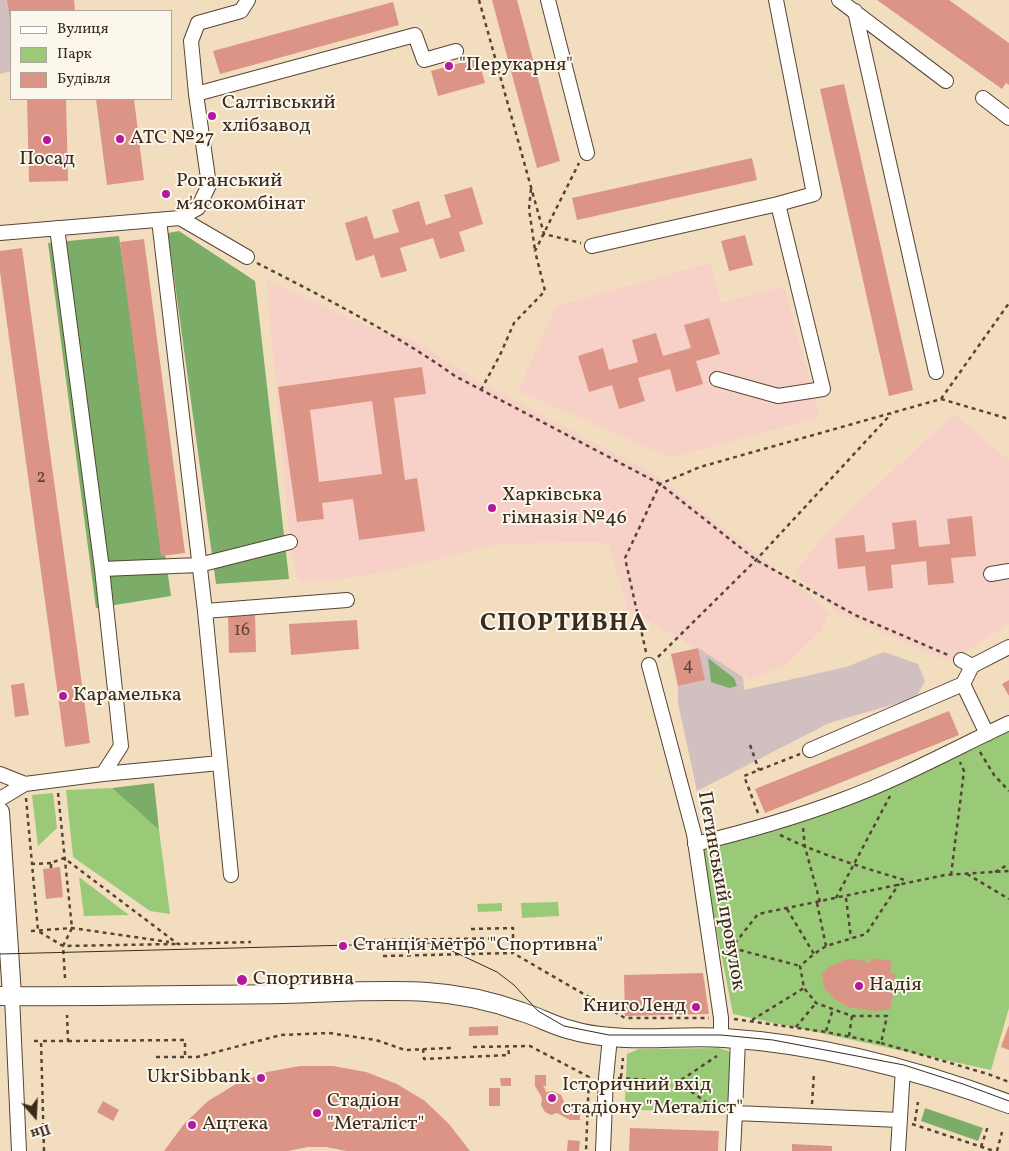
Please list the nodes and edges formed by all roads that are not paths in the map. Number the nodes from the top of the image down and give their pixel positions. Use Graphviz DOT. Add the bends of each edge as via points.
graph roads {
  1 [pos="248,0"];
  2 [pos="548,0"];
  3 [pos="776,0"];
  4 [pos="839,0"];
  5 [pos="855,11"];
  6 [pos="456,51"];
  7 [pos="946,80"];
  8 [pos="196,94"];
  9 [pos="983,98"];
  10 [pos="1009,118"];
  11 [pos="584,157"];
  12 [pos="778,204"];
  13 [pos="180,218"];
  14 [pos="158,220"];
  15 [pos="57,228"];
  16 [pos="0,233"];
  17 [pos="592,246"];
  18 [pos="247,257"];
  19 [pos="936,372"];
  20 [pos="717,379"];
  21 [pos="290,542"];
  22 [pos="199,564"];
  23 [pos="102,569"];
  24 [pos="1009,571"];
  25 [pos="991,574"];
  26 [pos="347,600"];
  27 [pos="205,611"];
  28 [pos="1009,647"];
  29 [pos="650,666"];
  30 [pos="963,684"];
  31 [pos="1009,723"];
  32 [pos="987,734"];
  33 [pos="810,750"];
  34 [pos="220,763"];
  35 [pos="0,774"];
  36 [pos="103,774"];
  37 [pos="25,784"];
  38 [pos="0,799"];
  39 [pos="0,812"];
  40 [pos="695,844"];
  41 [pos="231,875"];
  42 [pos="6,996"];
  43 [pos="610,1037"];
  44 [pos="730,1038"];
  45 [pos="903,1068"];
  46 [pos="1009,1104"];
  47 [pos="731,1115"];
  48 [pos="900,1120"];
  49 [pos="19,1151"];
  50 [pos="602,1151"];
  51 [pos="733,1151"];
  52 [pos="898,1151"];
  1 -- 8 [label="street" via="241,11 198,23 191,41"];
  2 -- 11 [label="street"];
  3 -- 12 [label="street" via="814,194"];
  4 -- 5 [label="street"];
  5 -- 7 [label="street"];
  5 -- 19 [label="street"];
  6 -- 8 [label="street" via="424,60 415,35"];
  8 -- 13 [label="street" via="209,185 198,208"];
  9 -- 10 [label="street"];
  12 -- 17 [label="street"];
  12 -- 20 [label="street" via="823,389 778,396"];
  13 -- 14 [label="street"];
  13 -- 18 [label="street"];
  14 -- 15 [label="street"];
  14 -- 22 [label="street"];
  15 -- 16 [label="street"];
  15 -- 23 [label="street"];
  21 -- 22 [label="street"];
  22 -- 23 [label="street"];
  22 -- 27 [label="street"];
  23 -- 36 [label="street" via="121,746"];
  24 -- 25 [label="street"];
  26 -- 27 [label="street"];
  27 -- 34 [label="street"];
  28 -- 30 [label="street" via="967,663"];
  29 -- 40 [label="street, Петинський провулок"];
  30 -- 32 [label="street"];
  30 -- 33 [label="street"];
  31 -- 32 [label="street"];
  32 -- 40 [label="street" via="843,800 763,827"];
  34 -- 36 [label="street"];
  34 -- 41 [label="street"];
  35 -- 37 [label="street"];
  36 -- 37 [label="street"];
  37 -- 38 [label="street"];
  39 -- 42 [label="main road"];
  40 -- 44 [label="street, Петинський провулок" via="721,1018"];
  42 -- 43 [label="main road" via="427,992 493,1003 570,1030"];
  42 -- 49 [label="street"];
  43 -- 44 [label="main road"];
  43 -- 50 [label="street"];
  44 -- 45 [label="main road" via="773,1042"];
  44 -- 47 [label="street, Петинський провулок"];
  45 -- 46 [label="main road"];
  45 -- 48 [label="street"];
  47 -- 48 [label="street"];
  47 -- 51 [label="street, Петинський провулок"];
  48 -- 52 [label="street"];
}
